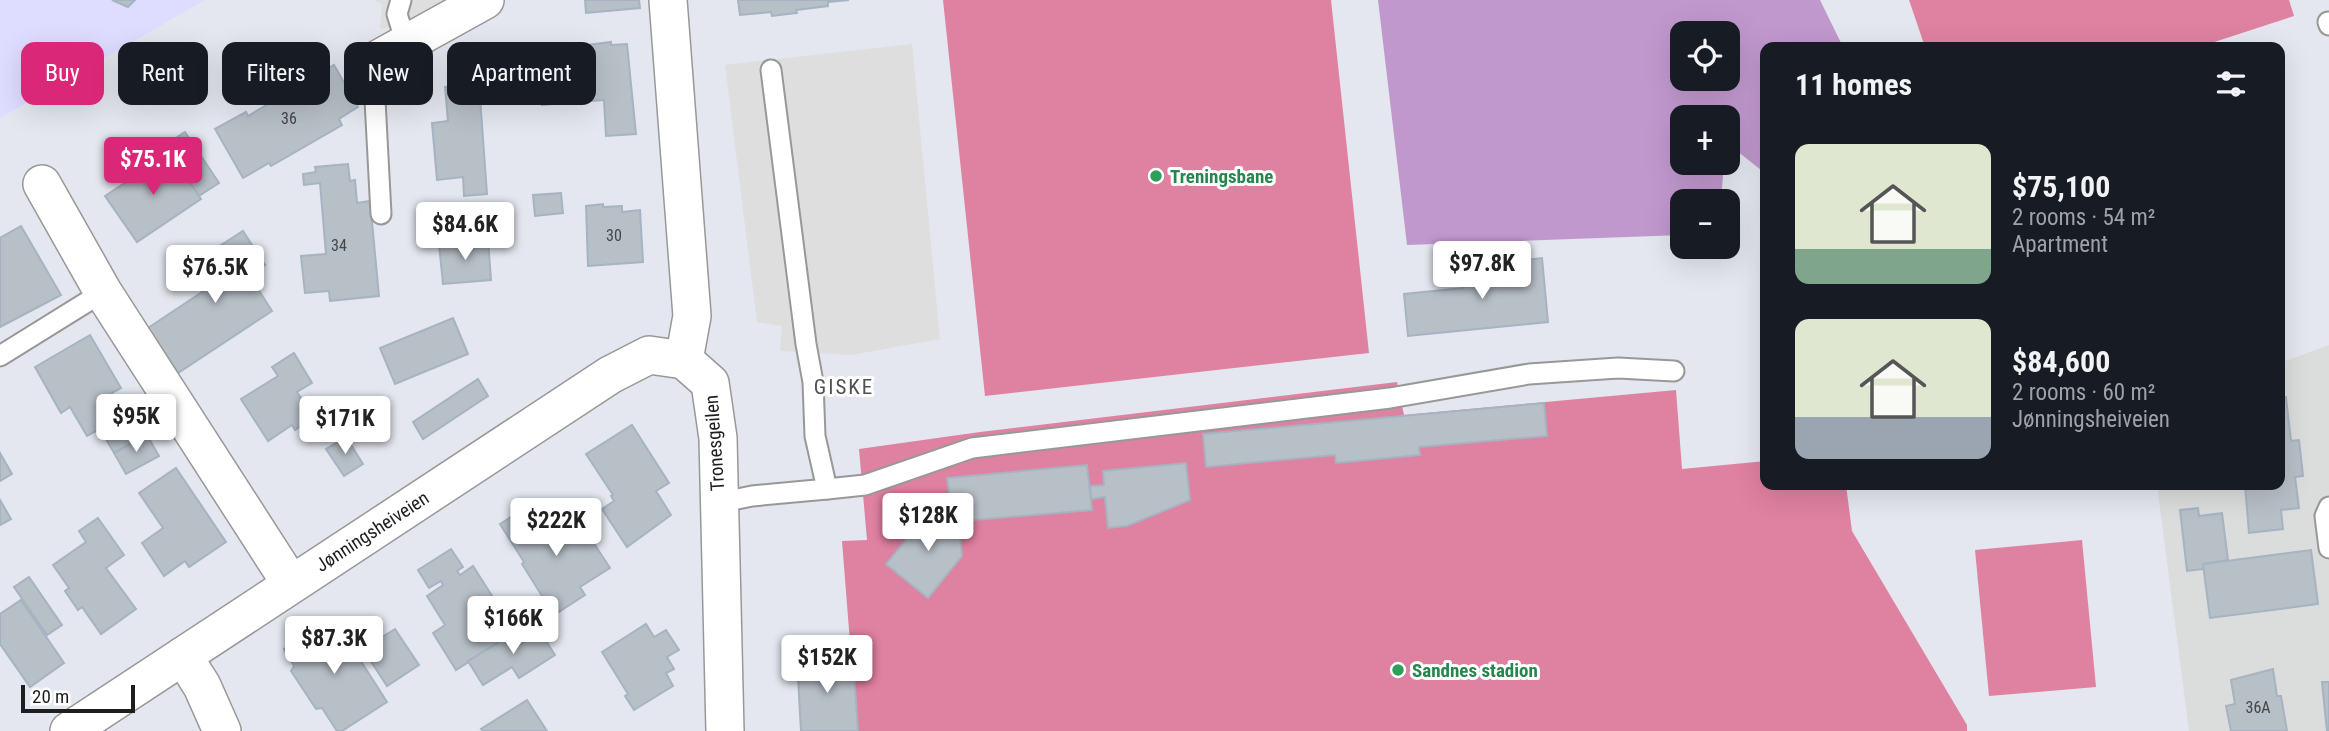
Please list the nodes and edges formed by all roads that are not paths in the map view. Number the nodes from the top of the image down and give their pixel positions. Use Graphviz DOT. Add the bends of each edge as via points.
graph roads {
  1 [pos="401,0"];
  2 [pos="485,0"];
  3 [pos="668,0"];
  4 [pos="406,42"];
  5 [pos="408,42"];
  6 [pos="771,71"];
  7 [pos="375,105"];
  8 [pos="41,184"];
  9 [pos="381,214"];
  10 [pos="103,292"];
  11 [pos="0,356"];
  12 [pos="684,360"];
  13 [pos="1674,371"];
  14 [pos="827,489"];
  15 [pos="718,503"];
  16 [pos="2329,507"];
  17 [pos="2329,548"];
  18 [pos="291,584"];
  19 [pos="183,656"];
  20 [pos="69,731"];
  21 [pos="222,731"];
  22 [pos="725,731"];
  1 -- 4 [label="lane" via="397,14"];
  2 -- 5 [label="street"];
  3 -- 12 [label="street" via="692,316"];
  6 -- 14 [label="lane" via="813,382 815,436"];
  7 -- 9 [label="lane"];
  8 -- 10 [label="street"];
  10 -- 11 [label="lane"];
  10 -- 18 [label="street"];
  12 -- 15 [label="street, Tronesgeilen" via="710,383 718,438"];
  12 -- 18 [label="street, Jønningsheiveien" via="649,355 610,375"];
  13 -- 14 [label="lane" via="1618,368 1529,374 1390,398 972,448 865,485"];
  14 -- 15 [label="lane"];
  15 -- 22 [label="street, Tronesgeilen"];
  16 -- 17 [label="lane" via="2325,516"];
  18 -- 19 [label="street, Jønningsheiveien"];
  19 -- 20 [label="street, Jønningsheiveien"];
  19 -- 21 [label="street"];
}
